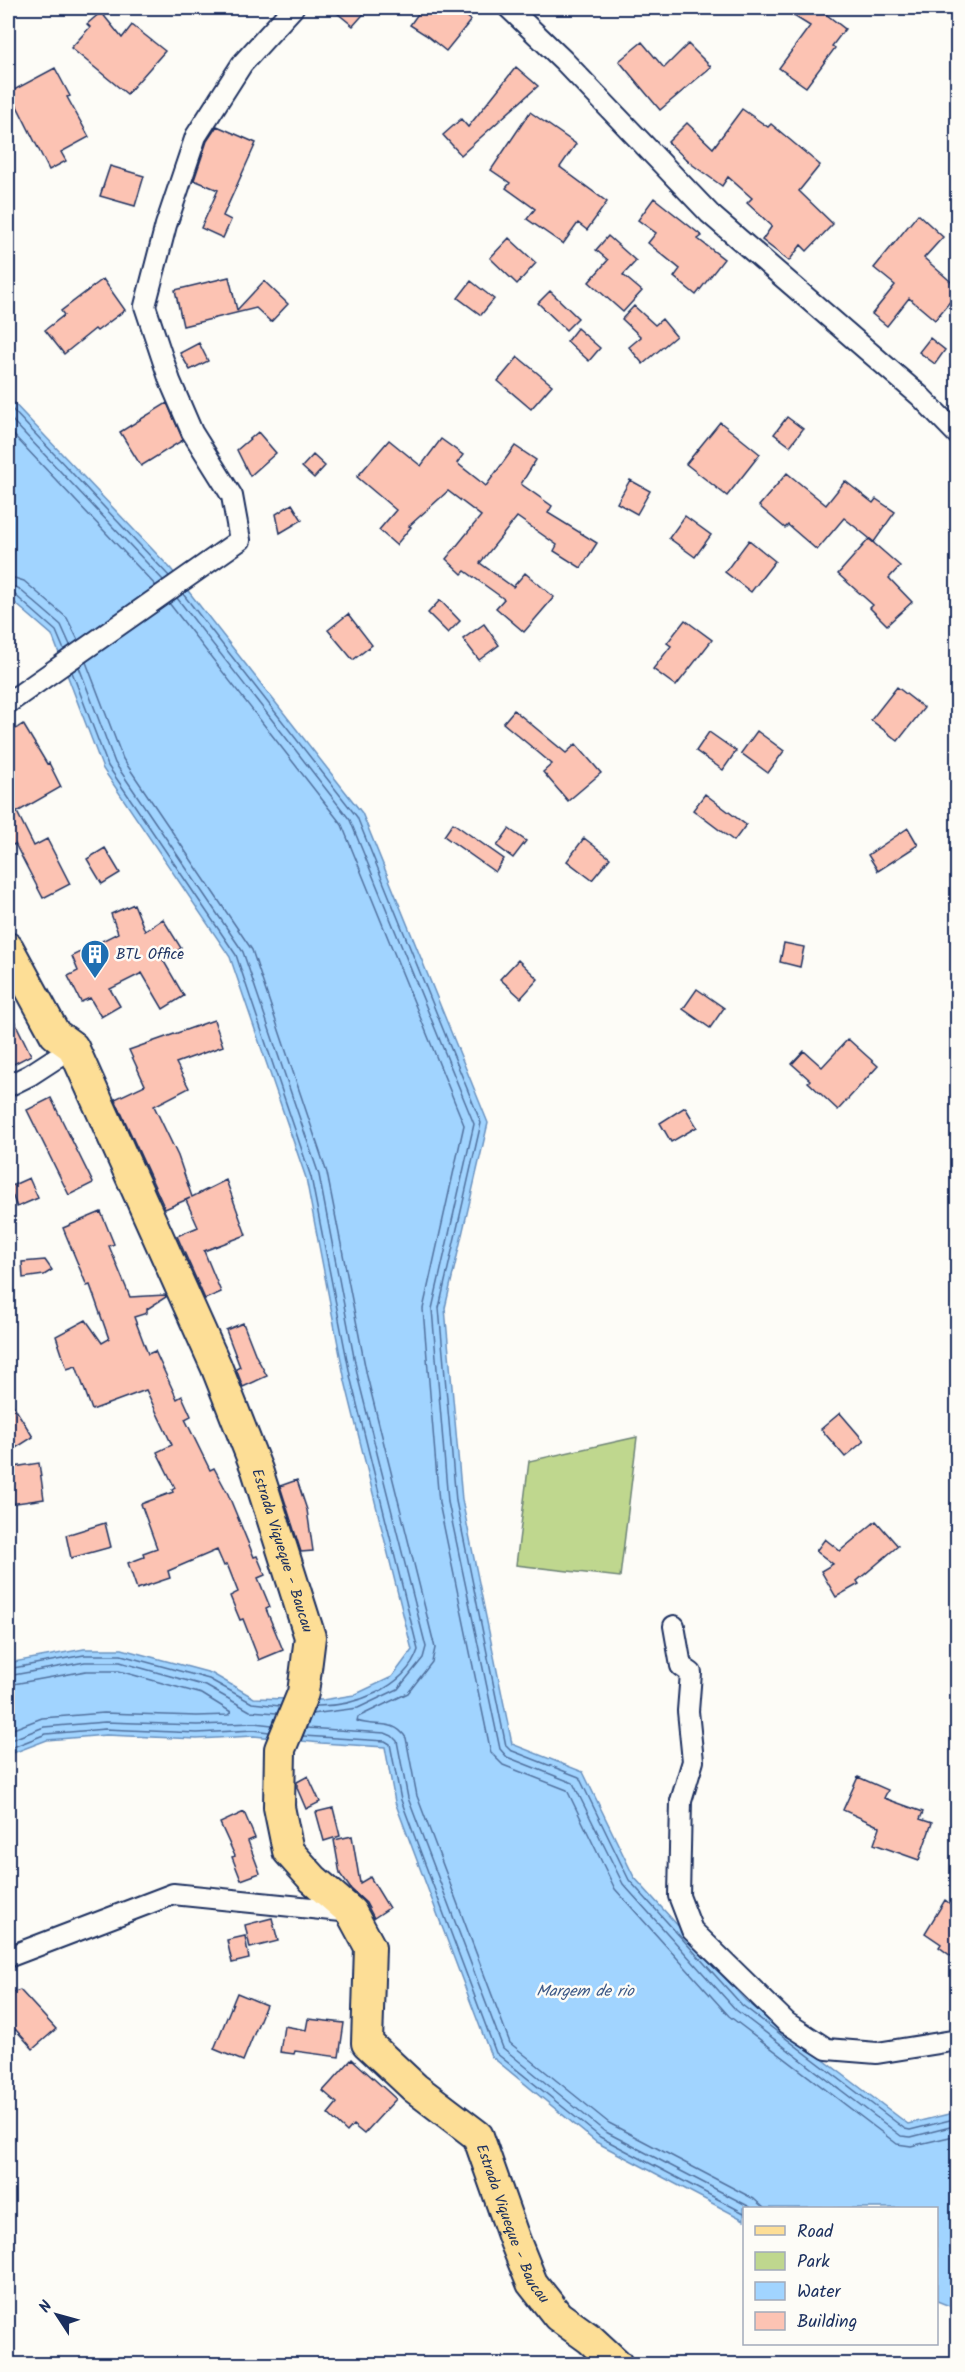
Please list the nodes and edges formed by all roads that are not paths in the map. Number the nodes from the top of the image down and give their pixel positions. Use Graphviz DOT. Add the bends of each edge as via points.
graph roads {
  1 [pos="293,8"];
  2 [pos="509,8"];
  3 [pos="957,435"];
  4 [pos="11,700"];
  5 [pos="8,948"];
  6 [pos="73,1047"];
  7 [pos="8,1086"];
  8 [pos="674,1626"];
  9 [pos="351,1912"];
  10 [pos="8,1957"];
  11 [pos="957,2040"];
  12 [pos="618,2364"];
  1 -- 4 [label="street" via="242,64 196,136 166,225 145,306 192,432 232,496 240,540"];
  2 -- 3 [label="street" via="710,214 920,396"];
  5 -- 6 [label="main road, Estrada Viqueque - Baucau" via="55,1034"];
  6 -- 7 [label="street"];
  6 -- 9 [label="main road, Estrada Viqueque - Baucau" via="216,1366 258,1470 310,1637 303,1693 280,1749 279,1807 288,1851"];
  8 -- 11 [label="street" via="681,1666 691,1673 688,1711 693,1761 681,1801 679,1896 692,1930 787,2023 827,2049 877,2053"];
  9 -- 10 [label="street" via="173,1894"];
  9 -- 12 [label="main road, Estrada Viqueque - Baucau" via="370,1947 367,2043 416,2088 478,2136 532,2283 558,2316"];
}
